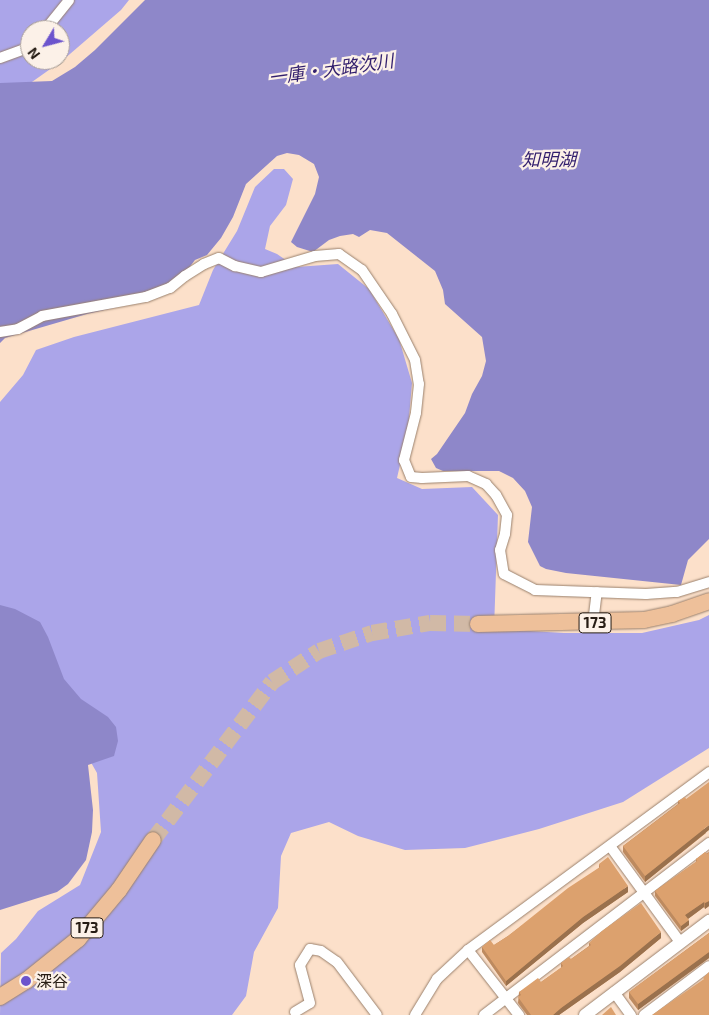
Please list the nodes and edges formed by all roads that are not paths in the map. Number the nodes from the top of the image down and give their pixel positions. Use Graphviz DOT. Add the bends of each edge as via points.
graph roads {
  1 [pos="69,0"];
  2 [pos="53,20"];
  3 [pos="20,51"];
  4 [pos="0,58"];
  5 [pos="0,332"];
  6 [pos="709,582"];
  7 [pos="597,592"];
  8 [pos="709,602"];
  9 [pos="593,623"];
  10 [pos="478,624"];
  11 [pos="709,772"];
  12 [pos="153,840"];
  13 [pos="709,843"];
  14 [pos="610,846"];
  15 [pos="644,892"];
  16 [pos="709,921"];
  17 [pos="680,942"];
  18 [pos="468,950"];
  19 [pos="709,966"];
  20 [pos="614,992"];
  21 [pos="0,997"];
  22 [pos="505,997"];
  23 [pos="295,1012"];
  24 [pos="377,1015"];
  25 [pos="416,1015"];
  26 [pos="484,1015"];
  27 [pos="519,1015"];
  28 [pos="585,1015"];
  29 [pos="631,1015"];
  30 [pos="644,1015"];
  1 -- 2 [label="street"];
  3 -- 4 [label="street"];
  5 -- 7 [label="street" via="18,329 42,316 146,298 170,288 204,264 219,258 235,266 261,272 315,256 339,254 362,270 392,314 415,360 419,384 416,413 404,460 411,477 468,476 486,484 506,515 506,534 500,550 504,574 535,590"];
  6 -- 7 [label="street" via="677,592"];
  7 -- 9 [label="street"];
  8 -- 9 [label="highway, 173" via="644,620"];
  9 -- 10 [label="highway, 173"];
  11 -- 14 [label="street"];
  12 -- 21 [label="highway, 173" via="119,890 78,939 26,981"];
  13 -- 15 [label="street"];
  14 -- 15 [label="street"];
  14 -- 18 [label="street"];
  15 -- 17 [label="street"];
  15 -- 22 [label="street"];
  16 -- 17 [label="street"];
  17 -- 20 [label="street"];
  18 -- 22 [label="street"];
  18 -- 25 [label="street" via="436,979"];
  19 -- 30 [label="street"];
  20 -- 28 [label="street"];
  20 -- 29 [label="street"];
  22 -- 26 [label="street"];
  22 -- 27 [label="street"];
  23 -- 24 [label="street" via="310,1003 300,965 310,949 321,951 337,962"];
}
